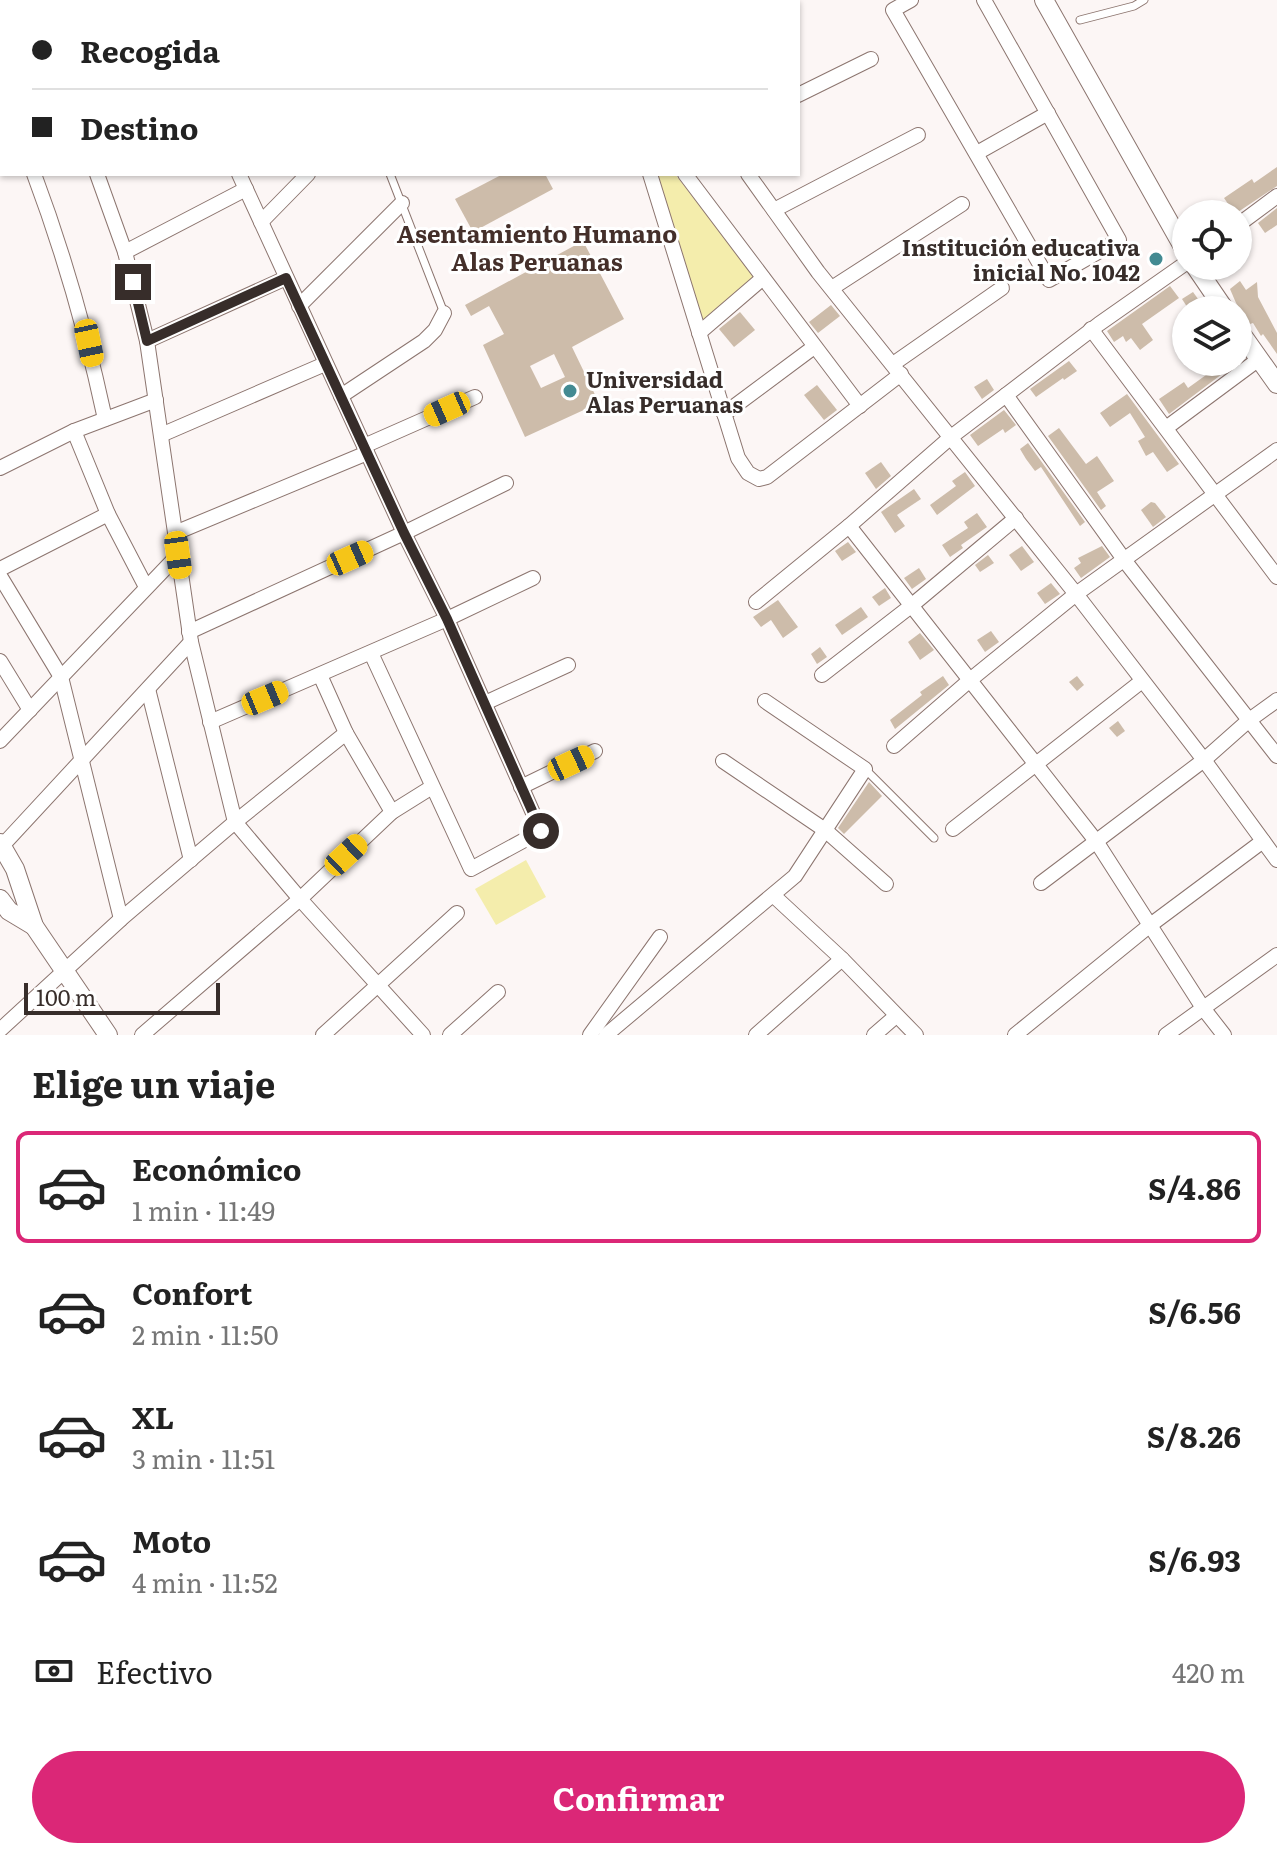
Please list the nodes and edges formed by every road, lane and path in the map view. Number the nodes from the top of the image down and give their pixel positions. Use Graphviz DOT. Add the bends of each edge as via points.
graph roads {
  1 [pos="911,0"];
  2 [pos="984,0"];
  3 [pos="1044,0"];
  4 [pos="1144,0"];
  5 [pos="889,5"];
  6 [pos="1080,20"];
  7 [pos="871,59"];
  8 [pos="800,94"];
  9 [pos="1048,113"];
  10 [pos="918,135"];
  11 [pos="977,153"];
  12 [pos="35,176"];
  13 [pos="98,176"];
  14 [pos="240,176"];
  15 [pos="306,176"];
  16 [pos="391,176"];
  17 [pos="651,176"];
  18 [pos="686,176"];
  19 [pos="749,176"];
  20 [pos="246,189"];
  21 [pos="1277,196"];
  22 [pos="402,203"];
  23 [pos="962,204"];
  24 [pos="774,210"];
  25 [pos="1252,215"];
  26 [pos="261,222"];
  27 [pos="1172,227"];
  28 [pos="125,252"];
  29 [pos="1172,273"];
  30 [pos="286,278"];
  31 [pos="763,278"];
  32 [pos="832,288"];
  33 [pos="1002,288"];
  34 [pos="299,306"];
  35 [pos="444,313"];
  36 [pos="1091,329"];
  37 [pos="699,333"];
  38 [pos="147,341"];
  39 [pos="814,347"];
  40 [pos="1252,349"];
  41 [pos="1259,359"];
  42 [pos="325,364"];
  43 [pos="897,369"];
  44 [pos="1277,384"];
  45 [pos="1006,395"];
  46 [pos="341,396"];
  47 [pos="475,397"];
  48 [pos="156,400"];
  49 [pos="860,406"];
  50 [pos="724,414"];
  51 [pos="105,419"];
  52 [pos="1166,428"];
  53 [pos="74,431"];
  54 [pos="161,435"];
  55 [pos="951,437"];
  56 [pos="365,449"];
  57 [pos="1277,450"];
  58 [pos="0,468"];
  59 [pos="506,483"];
  60 [pos="1217,495"];
  61 [pos="108,514"];
  62 [pos="1016,518"];
  63 [pos="849,526"];
  64 [pos="175,533"];
  65 [pos="404,533"];
  66 [pos="178,555"];
  67 [pos="1125,560"];
  68 [pos="0,569"];
  69 [pos="0,576"];
  70 [pos="1277,577"];
  71 [pos="533,578"];
  72 [pos="146,587"];
  73 [pos="1076,594"];
  74 [pos="756,602"];
  75 [pos="911,606"];
  76 [pos="447,619"];
  77 [pos="190,637"];
  78 [pos="371,653"];
  79 [pos="0,661"];
  80 [pos="568,665"];
  81 [pos="320,675"];
  82 [pos="822,675"];
  83 [pos="61,677"];
  84 [pos="970,680"];
  85 [pos="1142,681"];
  86 [pos="148,689"];
  87 [pos="1277,700"];
  88 [pos="765,701"];
  89 [pos="485,703"];
  90 [pos="30,710"];
  91 [pos="1248,721"];
  92 [pos="210,722"];
  93 [pos="346,733"];
  94 [pos="0,741"];
  95 [pos="894,746"];
  96 [pos="595,751"];
  97 [pos="1277,756"];
  98 [pos="1204,760"];
  99 [pos="83,761"];
  100 [pos="723,761"];
  101 [pos="1036,764"];
  102 [pos="865,769"];
  103 [pos="432,787"];
  104 [pos="521,787"];
  105 [pos="392,812"];
  106 [pos="235,822"];
  107 [pos="953,829"];
  108 [pos="825,830"];
  109 [pos="934,838"];
  110 [pos="1096,841"];
  111 [pos="1263,841"];
  112 [pos="1,845"];
  113 [pos="191,860"];
  114 [pos="1277,860"];
  115 [pos="1041,883"];
  116 [pos="886,884"];
  117 [pos="774,896"];
  118 [pos="300,899"];
  119 [pos="3,910"];
  120 [pos="457,913"];
  121 [pos="121,919"];
  122 [pos="34,926"];
  123 [pos="1149,926"];
  124 [pos="660,937"];
  125 [pos="1277,955"];
  126 [pos="842,959"];
  127 [pos="64,972"];
  128 [pos="378,985"];
  129 [pos="498,992"];
  130 [pos="1203,1008"];
  131 [pos="896,1016"];
  132 [pos="0,1030"];
  133 [pos="108,1035"];
  134 [pos="142,1035"];
  135 [pos="323,1035"];
  136 [pos="423,1035"];
  137 [pos="450,1035"];
  138 [pos="590,1035"];
  139 [pos="606,1035"];
  140 [pos="756,1035"];
  141 [pos="874,1035"];
  142 [pos="916,1035"];
  143 [pos="1015,1035"];
  144 [pos="1166,1035"];
  145 [pos="1224,1035"];
  1 -- 5 [label="street"];
  2 -- 9 [label="street"];
  3 -- 27 [label="street"];
  4 -- 6 [label="lane"];
  5 -- 11 [label="street"];
  7 -- 8 [label="street"];
  9 -- 11 [label="street"];
  9 -- 11 [label="street" via="1119,240 1049,280"];
  10 -- 24 [label="street"];
  12 -- 51 [label="street" via="89,343"];
  13 -- 28 [label="street"];
  14 -- 20 [label="street"];
  15 -- 26 [label="street"];
  16 -- 22 [label="lane"];
  17 -- 37 [label="street"];
  18 -- 31 [label="street"];
  19 -- 24 [label="street"];
  20 -- 26 [label="street"];
  20 -- 28 [label="street"];
  21 -- 25 [label="street"];
  22 -- 34 [label="street"];
  22 -- 35 [label="lane"];
  23 -- 32 [label="street"];
  24 -- 32 [label="street"];
  26 -- 30 [label="street"];
  28 -- 38 [label="street"];
  29 -- 36 [label="street"];
  30 -- 34 [label="street"];
  30 -- 38 [label="street"];
  31 -- 37 [label="street"];
  31 -- 39 [label="street"];
  32 -- 43 [label="street"];
  33 -- 43 [label="street"];
  34 -- 42 [label="street"];
  35 -- 46 [label="street" via="424,341"];
  36 -- 45 [label="street"];
  36 -- 52 [label="street"];
  37 -- 50 [label="street"];
  38 -- 48 [label="street"];
  39 -- 49 [label="street"];
  39 -- 50 [label="street"];
  40 -- 41 [label="street"];
  41 -- 44 [label="street"];
  41 -- 52 [label="street"];
  42 -- 46 [label="street"];
  42 -- 54 [label="street"];
  43 -- 49 [label="street"];
  43 -- 55 [label="street"];
  45 -- 55 [label="street"];
  45 -- 67 [label="street"];
  46 -- 56 [label="street"];
  47 -- 56 [label="street"];
  48 -- 51 [label="street"];
  48 -- 54 [label="street"];
  49 -- 50 [label="street" via="759,479 738,458"];
  51 -- 53 [label="street"];
  52 -- 60 [label="street"];
  53 -- 58 [label="street"];
  53 -- 61 [label="street"];
  54 -- 64 [label="street"];
  55 -- 62 [label="street"];
  55 -- 63 [label="street"];
  56 -- 64 [label="street"];
  56 -- 65 [label="street"];
  57 -- 60 [label="street"];
  59 -- 65 [label="street"];
  60 -- 67 [label="street"];
  60 -- 70 [label="street"];
  61 -- 68 [label="street"];
  61 -- 72 [label="street"];
  62 -- 73 [label="street"];
  62 -- 75 [label="street"];
  63 -- 74 [label="street"];
  63 -- 75 [label="street"];
  64 -- 66 [label="street"];
  65 -- 76 [label="street"];
  65 -- 77 [label="street"];
  66 -- 72 [label="street"];
  66 -- 77 [label="street"];
  67 -- 73 [label="street"];
  67 -- 91 [label="street"];
  69 -- 83 [label="street"];
  71 -- 76 [label="street"];
  72 -- 83 [label="street"];
  73 -- 84 [label="street"];
  73 -- 85 [label="street"];
  75 -- 82 [label="street"];
  75 -- 84 [label="street"];
  76 -- 78 [label="street"];
  76 -- 89 [label="street"];
  77 -- 86 [label="street"];
  77 -- 92 [label="street"];
  78 -- 81 [label="street"];
  78 -- 103 [label="street"];
  79 -- 90 [label="street"];
  80 -- 89 [label="street"];
  81 -- 92 [label="street"];
  81 -- 93 [label="street"];
  83 -- 90 [label="street"];
  83 -- 99 [label="street"];
  84 -- 95 [label="street"];
  84 -- 101 [label="street"];
  85 -- 98 [label="street"];
  85 -- 101 [label="street"];
  86 -- 99 [label="street"];
  86 -- 113 [label="street"];
  87 -- 91 [label="street"];
  88 -- 102 [label="street"];
  89 -- 104 [label="street"];
  90 -- 94 [label="street"];
  91 -- 97 [label="street"];
  91 -- 98 [label="street"];
  92 -- 106 [label="street"];
  93 -- 105 [label="street"];
  93 -- 106 [label="street"];
  96 -- 104 [label="street"];
  98 -- 110 [label="street"];
  98 -- 111 [label="street"];
  99 -- 112 [label="street"];
  99 -- 121 [label="street"];
  100 -- 108 [label="street"];
  101 -- 107 [label="street"];
  101 -- 110 [label="street"];
  102 -- 108 [label="street"];
  102 -- 109 [label="lane"];
  103 -- 104 [label="street" via="471,869 541,831"];
  103 -- 105 [label="street"];
  105 -- 118 [label="street"];
  106 -- 113 [label="street"];
  106 -- 118 [label="street"];
  108 -- 116 [label="street"];
  108 -- 117 [label="street" via="795,876"];
  110 -- 115 [label="street"];
  110 -- 123 [label="street"];
  111 -- 114 [label="street"];
  111 -- 123 [label="street"];
  112 -- 122 [label="street"];
  113 -- 121 [label="street"];
  117 -- 126 [label="street"];
  117 -- 139 [label="street"];
  118 -- 128 [label="street"];
  118 -- 134 [label="street"];
  119 -- 122 [label="street"];
  120 -- 128 [label="street"];
  121 -- 127 [label="street"];
  122 -- 127 [label="street"];
  123 -- 130 [label="street"];
  123 -- 143 [label="street"];
  124 -- 138 [label="street"];
  125 -- 130 [label="street"];
  126 -- 131 [label="street"];
  126 -- 140 [label="street"];
  127 -- 132 [label="street"];
  127 -- 133 [label="street"];
  128 -- 135 [label="street"];
  128 -- 136 [label="street"];
  129 -- 137 [label="street"];
  130 -- 144 [label="street"];
  130 -- 145 [label="street"];
  131 -- 141 [label="street"];
  131 -- 142 [label="street"];
}
